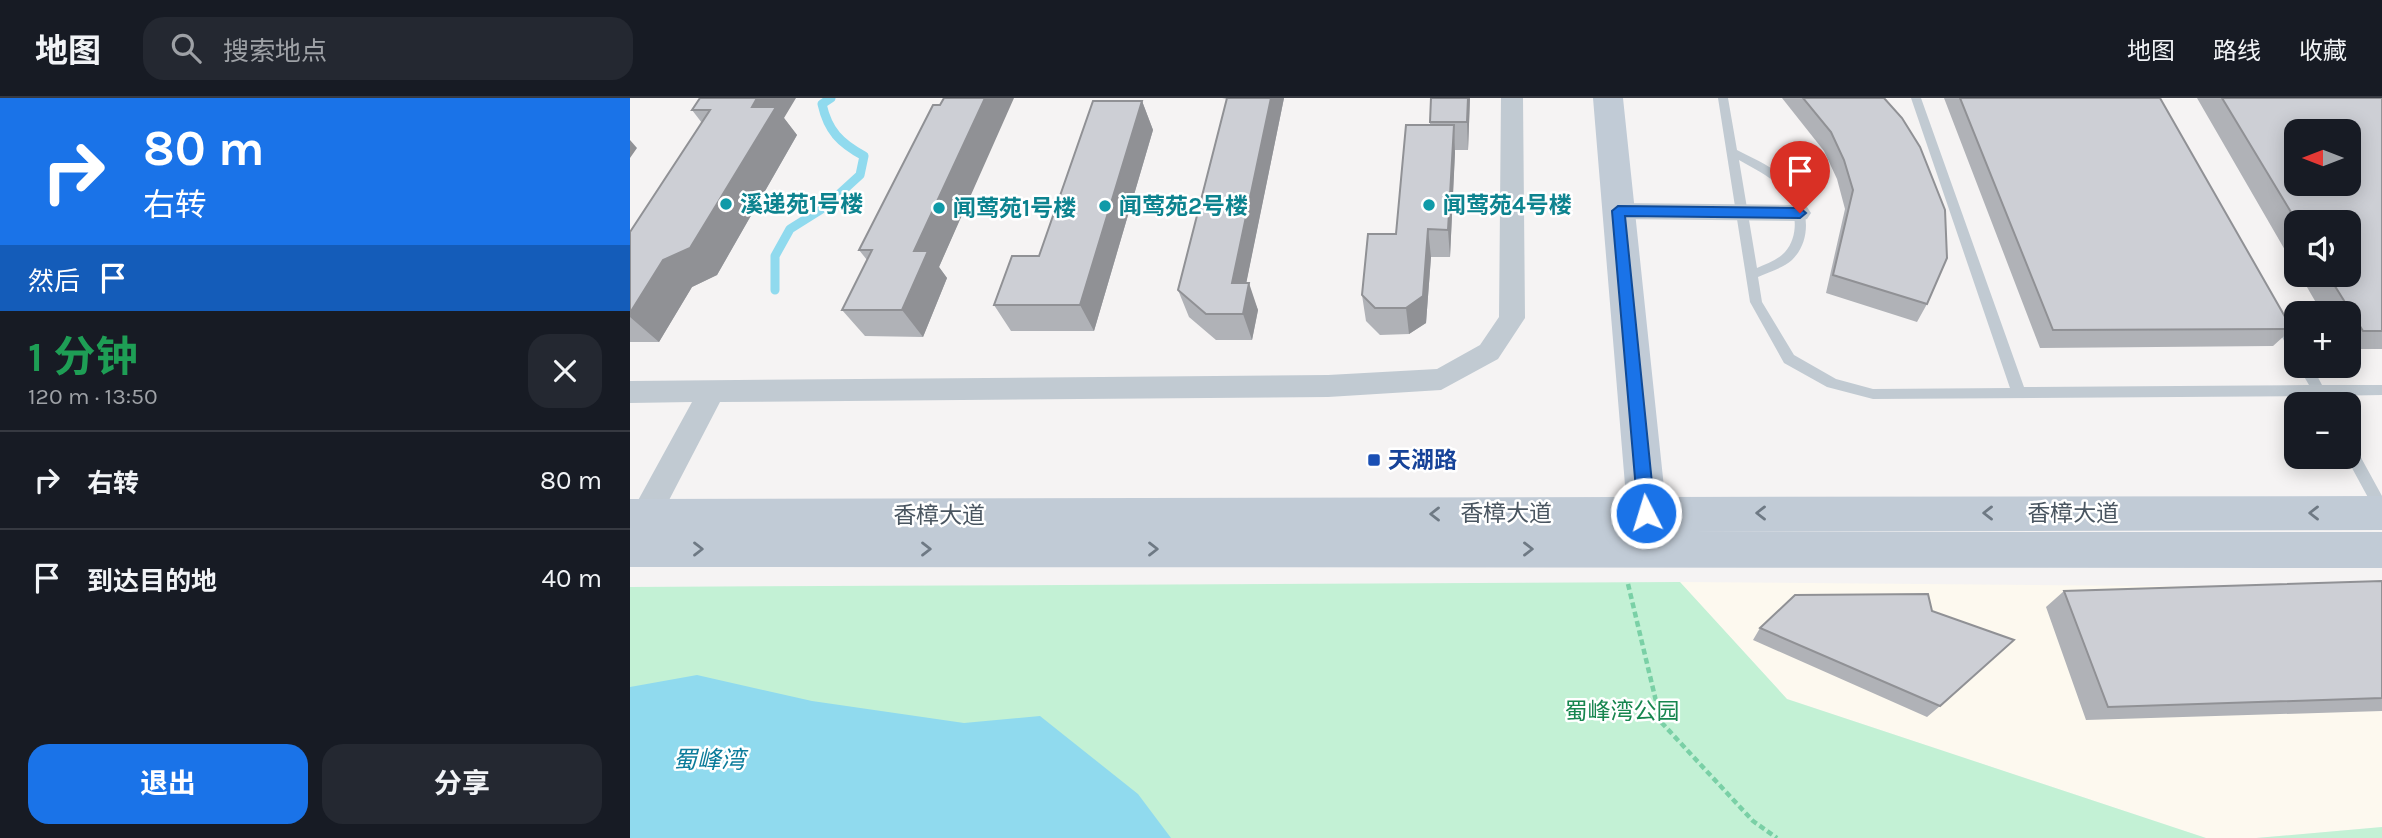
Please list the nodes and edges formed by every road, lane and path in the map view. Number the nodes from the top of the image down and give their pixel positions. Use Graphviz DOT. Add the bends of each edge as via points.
graph roads {
  1 [pos="1512,98"];
  2 [pos="1608,98"];
  3 [pos="1723,98"];
  4 [pos="1916,98"];
  5 [pos="1730,151"];
  6 [pos="1618,211"];
  7 [pos="1740,212"];
  8 [pos="1800,213"];
  9 [pos="1751,275"];
  10 [pos="2269,302"];
  11 [pos="2284,329"];
  12 [pos="2312,378"];
  13 [pos="2382,390"];
  14 [pos="712,391"];
  15 [pos="2319,391"];
  16 [pos="630,392"];
  17 [pos="2019,393"];
  18 [pos="2360,469"];
  19 [pos="2382,511"];
  20 [pos="633,532"];
  21 [pos="1639,537"];
  22 [pos="2382,550"];
  23 [pos="1777,838"];
  1 -- 14 [label="street" via="1512,318 1489,352 1441,379 1328,386"];
  2 -- 6 [label="street"];
  3 -- 5 [label="lane"];
  4 -- 17 [label="lane"];
  5 -- 7 [label="lane"];
  5 -- 8 [label="lane" via="1789,190"];
  6 -- 7 [label="street"];
  6 -- 21 [label="street"];
  7 -- 8 [label="street"];
  7 -- 9 [label="lane"];
  8 -- 9 [label="lane" via="1801,235 1788,257"];
  9 -- 17 [label="lane" via="1756,302 1789,359 1832,383 1873,394"];
  10 -- 11 [label="lane"];
  12 -- 15 [label="lane"];
  13 -- 15 [label="lane"];
  14 -- 16 [label="street"];
  14 -- 20 [label="street"];
  15 -- 17 [label="lane"];
  18 -- 19 [label="lane"];
  19 -- 21 [label="street, 香樟大道, one-way"];
  20 -- 21 [label="street, 香樟大道"];
  21 -- 22 [label="street, 香樟大道"];
  21 -- 23 [label="path" via="1661,722 1753,821"];
}
